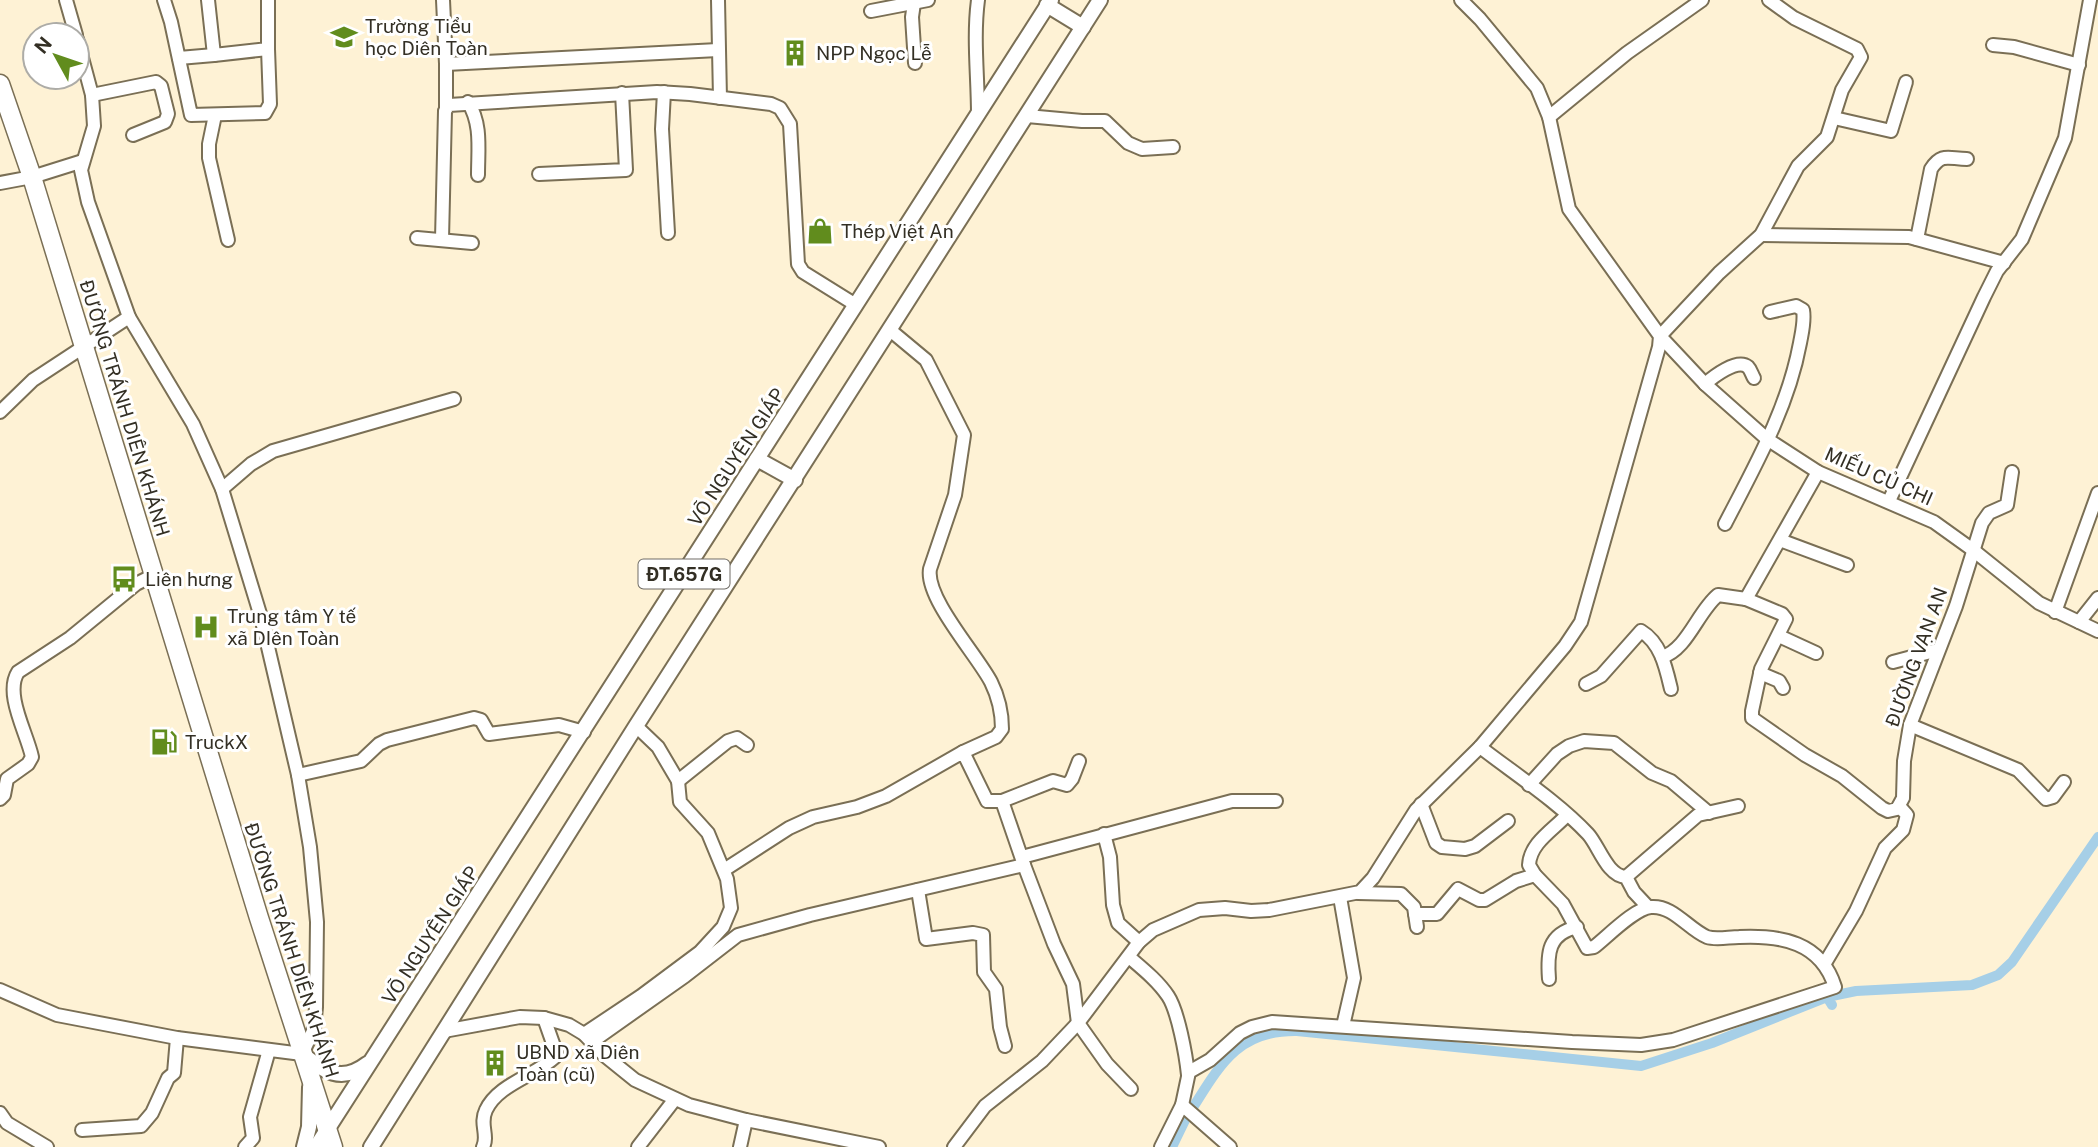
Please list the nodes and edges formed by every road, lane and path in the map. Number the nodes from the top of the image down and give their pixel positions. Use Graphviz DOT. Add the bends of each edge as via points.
graph roads {
  1 [pos="66,0"];
  2 [pos="164,0"];
  3 [pos="208,0"];
  4 [pos="268,0"];
  5 [pos="443,0"];
  6 [pos="718,0"];
  7 [pos="928,0"];
  8 [pos="978,0"];
  9 [pos="1100,0"];
  10 [pos="1461,0"];
  11 [pos="1702,0"];
  12 [pos="1769,0"];
  13 [pos="2090,0"];
  14 [pos="914,3"];
  15 [pos="1049,3"];
  16 [pos="871,11"];
  17 [pos="72,21"];
  18 [pos="1083,27"];
  19 [pos="1993,45"];
  20 [pos="268,49"];
  21 [pos="718,50"];
  22 [pos="215,55"];
  23 [pos="179,58"];
  24 [pos="915,63"];
  25 [pos="446,64"];
  26 [pos="2079,65"];
  27 [pos="1906,82"];
  28 [pos="0,83"];
  29 [pos="91,91"];
  30 [pos="664,92"];
  31 [pos="622,93"];
  32 [pos="92,95"];
  33 [pos="720,98"];
  34 [pos="468,102"];
  35 [pos="446,108"];
  36 [pos="215,115"];
  37 [pos="978,116"];
  38 [pos="1027,116"];
  39 [pos="1549,117"];
  40 [pos="1834,118"];
  41 [pos="133,135"];
  42 [pos="1173,147"];
  43 [pos="1967,159"];
  44 [pos="83,161"];
  45 [pos="478,174"];
  46 [pos="539,174"];
  47 [pos="32,177"];
  48 [pos="0,183"];
  49 [pos="668,233"];
  50 [pos="1761,235"];
  51 [pos="417,238"];
  52 [pos="442,239"];
  53 [pos="1917,239"];
  54 [pos="228,240"];
  55 [pos="472,243"];
  56 [pos="2004,264"];
  57 [pos="856,305"];
  58 [pos="1770,312"];
  59 [pos="129,317"];
  60 [pos="890,330"];
  61 [pos="1660,336"];
  62 [pos="84,344"];
  63 [pos="1754,378"];
  64 [pos="1706,384"];
  65 [pos="454,399"];
  66 [pos="0,412"];
  67 [pos="1767,439"];
  68 [pos="757,459"];
  69 [pos="1818,472"];
  70 [pos="2012,472"];
  71 [pos="795,480"];
  72 [pos="222,489"];
  73 [pos="2098,493"];
  74 [pos="1889,501"];
  75 [pos="1725,524"];
  76 [pos="1780,540"];
  77 [pos="1973,550"];
  78 [pos="1847,565"];
  79 [pos="154,575"];
  80 [pos="2098,598"];
  81 [pos="1746,600"];
  82 [pos="2055,612"];
  83 [pos="2079,622"];
  84 [pos="2098,631"];
  85 [pos="1779,636"];
  86 [pos="1938,650"];
  87 [pos="1816,653"];
  88 [pos="1662,657"];
  89 [pos="1893,662"];
  90 [pos="1760,673"];
  91 [pos="1586,684"];
  92 [pos="1783,688"];
  93 [pos="1671,690"];
  94 [pos="1910,725"];
  95 [pos="636,726"];
  96 [pos="584,732"];
  97 [pos="747,745"];
  98 [pos="1480,747"];
  99 [pos="962,752"];
  100 [pos="1079,761"];
  101 [pos="298,775"];
  102 [pos="678,781"];
  103 [pos="2064,782"];
  104 [pos="1530,785"];
  105 [pos="0,799"];
  106 [pos="1002,801"];
  107 [pos="1276,801"];
  108 [pos="1422,804"];
  109 [pos="1738,806"];
  110 [pos="1899,806"];
  111 [pos="1709,813"];
  112 [pos="1567,815"];
  113 [pos="1508,821"];
  114 [pos="1104,834"];
  115 [pos="1023,861"];
  116 [pos="724,870"];
  117 [pos="1535,875"];
  118 [pos="1626,877"];
  119 [pos="918,890"];
  120 [pos="1358,894"];
  121 [pos="1340,897"];
  122 [pos="1647,907"];
  123 [pos="1577,927"];
  124 [pos="1139,942"];
  125 [pos="1129,957"];
  126 [pos="1825,963"];
  127 [pos="1549,979"];
  128 [pos="0,990"];
  129 [pos="544,1018"];
  130 [pos="1078,1023"];
  131 [pos="1343,1026"];
  132 [pos="444,1031"];
  133 [pos="589,1037"];
  134 [pos="177,1038"];
  135 [pos="1005,1046"];
  136 [pos="269,1050"];
  137 [pos="302,1054"];
  138 [pos="373,1058"];
  139 [pos="1188,1074"];
  140 [pos="309,1075"];
  141 [pos="1131,1089"];
  142 [pos="675,1098"];
  143 [pos="1182,1105"];
  144 [pos="746,1121"];
  145 [pos="2,1124"];
  146 [pos="327,1129"];
  147 [pos="82,1130"];
  148 [pos="646,1136"];
  149 [pos="47,1147"];
  150 [pos="245,1147"];
  151 [pos="304,1147"];
  152 [pos="316,1147"];
  153 [pos="333,1147"];
  154 [pos="371,1147"];
  155 [pos="483,1147"];
  156 [pos="638,1147"];
  157 [pos="655,1147"];
  158 [pos="740,1147"];
  159 [pos="879,1147"];
  160 [pos="954,1147"];
  161 [pos="1161,1147"];
  162 [pos="1230,1147"];
  1 -- 17 [label="street"];
  2 -- 23 [label="street"];
  3 -- 22 [label="street"];
  4 -- 20 [label="street"];
  5 -- 25 [label="street"];
  6 -- 21 [label="street"];
  7 -- 14 [label="street"];
  8 -- 37 [label="street" via="974,34"];
  9 -- 18 [label="main road, ĐT.657G"];
  10 -- 39 [label="street, MIẾU CỦ CHI" via="1534,83"];
  11 -- 39 [label="street"];
  12 -- 40 [label="street" via="1859,51"];
  13 -- 26 [label="street"];
  14 -- 16 [label="street"];
  14 -- 24 [label="street"];
  15 -- 18 [label="main road"];
  15 -- 37 [label="main road, VÕ NGUYÊN GIÁP / ĐT.657G"];
  18 -- 38 [label="main road, ĐT.657G"];
  19 -- 26 [label="street"];
  20 -- 22 [label="street"];
  20 -- 36 [label="street" via="267,110 262,114"];
  21 -- 25 [label="street"];
  21 -- 33 [label="street"];
  22 -- 23 [label="street"];
  23 -- 36 [label="street" via="191,114"];
  25 -- 35 [label="street"];
  26 -- 56 [label="street" via="2064,138 2022,239"];
  27 -- 40 [label="street" via="1890,132"];
  28 -- 47 [label="highway, ĐƯỜNG TRÁNH DIÊN KHÁNH"];
  29 -- 32 [label="street"];
  30 -- 31 [label="street"];
  30 -- 33 [label="street"];
  30 -- 49 [label="street"];
  31 -- 34 [label="street"];
  31 -- 46 [label="street" via="626,170"];
  32 -- 41 [label="street" via="156,82 162,86 168,114 165,122"];
  32 -- 44 [label="street" via="94,126"];
  33 -- 57 [label="street" via="771,104 787,117 798,264 803,272"];
  34 -- 35 [label="street"];
  34 -- 45 [label="street" via="478,125"];
  35 -- 52 [label="street"];
  36 -- 54 [label="street" via="209,158"];
  37 -- 57 [label="main road, VÕ NGUYÊN GIÁP / ĐT.657G"];
  38 -- 42 [label="street" via="1104,121 1142,149"];
  38 -- 60 [label="main road, ĐT.657G"];
  39 -- 61 [label="street, MIẾU CỦ CHI" via="1569,209"];
  40 -- 50 [label="street" via="1824,141 1795,170"];
  43 -- 53 [label="street" via="1943,157 1931,169"];
  44 -- 47 [label="street"];
  44 -- 59 [label="street" via="83,187"];
  47 -- 48 [label="street"];
  47 -- 62 [label="highway, ĐƯỜNG TRÁNH DIÊN KHÁNH"];
  50 -- 53 [label="street"];
  50 -- 61 [label="street"];
  51 -- 52 [label="street"];
  52 -- 55 [label="street"];
  53 -- 56 [label="street"];
  56 -- 74 [label="street" via="1984,297"];
  57 -- 68 [label="main road, VÕ NGUYÊN GIÁP / ĐT.657G"];
  58 -- 67 [label="street" via="1798,306 1804,317 1791,383"];
  59 -- 62 [label="street"];
  59 -- 72 [label="street" via="193,424"];
  60 -- 71 [label="main road, ĐT.657G"];
  60 -- 99 [label="street" via="926,360 964,435 955,495 929,579 991,682 1002,729 996,737"];
  61 -- 64 [label="street, MIẾU CỦ CHI"];
  61 -- 98 [label="street" via="1581,622"];
  62 -- 66 [label="street" via="22,388"];
  62 -- 79 [label="highway, ĐƯỜNG TRÁNH DIÊN KHÁNH"];
  63 -- 64 [label="street" via="1743,365 1720,371"];
  64 -- 67 [label="street, MIẾU CỦ CHI"];
  65 -- 72 [label="street" via="273,451"];
  67 -- 69 [label="street, MIẾU CỦ CHI"];
  67 -- 75 [label="street"];
  68 -- 71 [label="main road"];
  68 -- 96 [label="main road, VÕ NGUYÊN GIÁP / ĐT.657G"];
  69 -- 74 [label="street, MIẾU CỦ CHI"];
  69 -- 76 [label="street"];
  70 -- 77 [label="street, ĐƯỜNG VẠN AN" via="2009,502 1986,516"];
  71 -- 95 [label="main road, ĐT.657G"];
  72 -- 101 [label="street" via="261,617"];
  73 -- 82 [label="street"];
  74 -- 77 [label="street, MIẾU CỦ CHI" via="1934,522"];
  76 -- 78 [label="street"];
  76 -- 81 [label="street"];
  77 -- 82 [label="street, MIẾU CỦ CHI"];
  77 -- 86 [label="street, ĐƯỜNG VẠN AN"];
  79 -- 105 [label="street" via="18,672 13,694 32,757 7,779"];
  79 -- 137 [label="highway, ĐƯỜNG TRÁNH DIÊN KHÁNH"];
  80 -- 83 [label="street"];
  81 -- 85 [label="street" via="1784,615"];
  81 -- 88 [label="street" via="1718,595 1674,652"];
  82 -- 83 [label="street, MIẾU CỦ CHI"];
  83 -- 84 [label="street, MIẾU CỦ CHI"];
  85 -- 87 [label="street"];
  85 -- 90 [label="street"];
  86 -- 89 [label="street"];
  86 -- 94 [label="street, ĐƯỜNG VẠN AN"];
  88 -- 91 [label="street" via="1640,631 1601,676"];
  88 -- 93 [label="street"];
  90 -- 92 [label="street" via="1779,681"];
  90 -- 110 [label="street" via="1754,721 1842,776 1882,808 1891,811"];
  94 -- 103 [label="street" via="2018,770 2046,799"];
  94 -- 110 [label="street, ĐƯỜNG VẠN AN"];
  95 -- 102 [label="street" via="658,747"];
  95 -- 132 [label="main road, ĐT.657G"];
  96 -- 101 [label="street" via="559,725 489,734 481,720 474,718 387,740 360,761"];
  96 -- 138 [label="main road, VÕ NGUYÊN GIÁP / ĐT.657G"];
  97 -- 102 [label="street" via="737,738 728,741"];
  98 -- 104 [label="street"];
  98 -- 108 [label="street"];
  99 -- 106 [label="street" via="987,801"];
  99 -- 116 [label="street" via="886,796 797,824"];
  100 -- 106 [label="street" via="1067,785 1053,781"];
  101 -- 137 [label="street" via="317,922 314,1029"];
  102 -- 116 [label="street" via="680,802 703,826"];
  104 -- 111 [label="street" via="1562,750 1584,741 1614,743"];
  104 -- 112 [label="street"];
  106 -- 115 [label="street"];
  107 -- 114 [label="street" via="1232,801"];
  108 -- 113 [label="street" via="1436,843 1442,847 1475,846"];
  108 -- 120 [label="street"];
  109 -- 111 [label="street"];
  110 -- 126 [label="street, ĐƯỜNG VẠN AN" via="1907,815 1906,825 1885,848"];
  111 -- 118 [label="street" via="1699,815"];
  112 -- 117 [label="street" via="1531,855 1529,865"];
  112 -- 118 [label="street" via="1593,840 1615,874"];
  114 -- 115 [label="street"];
  114 -- 124 [label="street" via="1118,923"];
  115 -- 119 [label="street"];
  115 -- 130 [label="street" via="1073,984"];
  116 -- 133 [label="street" via="731,908 715,937"];
  117 -- 120 [label="street" via="1485,900 1458,889 1437,914 1416,921 1412,904 1401,894"];
  117 -- 123 [label="street" via="1563,904"];
  118 -- 122 [label="street"];
  119 -- 133 [label="street" via="732,937 685,976"];
  119 -- 135 [label="street" via="926,939 983,935 984,972 996,989"];
  120 -- 121 [label="street"];
  121 -- 124 [label="street" via="1269,910 1199,910 1163,924"];
  121 -- 131 [label="street" via="1354,978"];
  122 -- 123 [label="street" via="1592,949 1583,945"];
  122 -- 126 [label="street" via="1665,909 1707,937 1779,939 1803,947"];
  123 -- 127 [label="street" via="1560,933 1553,942"];
  124 -- 125 [label="street"];
  125 -- 130 [label="street"];
  125 -- 139 [label="street" via="1171,1002"];
  126 -- 131 [label="street" via="1835,987 1649,1045"];
  128 -- 134 [label="street" via="57,1014"];
  129 -- 132 [label="street" via="520,1017"];
  129 -- 133 [label="street"];
  129 -- 155 [label="street" via="556,1055 490,1103 482,1122"];
  130 -- 141 [label="street"];
  130 -- 160 [label="street" via="1042,1061 985,1106"];
  131 -- 139 [label="street" via="1266,1022 1240,1033"];
  132 -- 154 [label="main road, ĐT.657G"];
  133 -- 142 [label="street" via="624,1073"];
  134 -- 136 [label="street"];
  134 -- 147 [label="street" via="174,1073 141,1126"];
  136 -- 137 [label="street"];
  136 -- 150 [label="street" via="250,1117 253,1138"];
  137 -- 138 [label="main road" via="323,1070 342,1075 356,1072"];
  137 -- 140 [label="highway, ĐƯỜNG TRÁNH DIÊN KHÁNH"];
  138 -- 146 [label="main road, VÕ NGUYÊN GIÁP / ĐT.657G"];
  139 -- 143 [label="street"];
  140 -- 146 [label="highway, ĐƯỜNG TRÁNH DIÊN KHÁNH"];
  140 -- 151 [label="main road"];
  142 -- 144 [label="street"];
  142 -- 148 [label="street"];
  143 -- 161 [label="street"];
  143 -- 162 [label="street"];
  144 -- 158 [label="street"];
  144 -- 159 [label="street"];
  145 -- 149 [label="street"];
  146 -- 152 [label="main road, VÕ NGUYÊN GIÁP / ĐT.657G"];
  146 -- 153 [label="highway, ĐƯỜNG TRÁNH DIÊN KHÁNH"];
  148 -- 156 [label="street"];
  148 -- 157 [label="street"];
}
